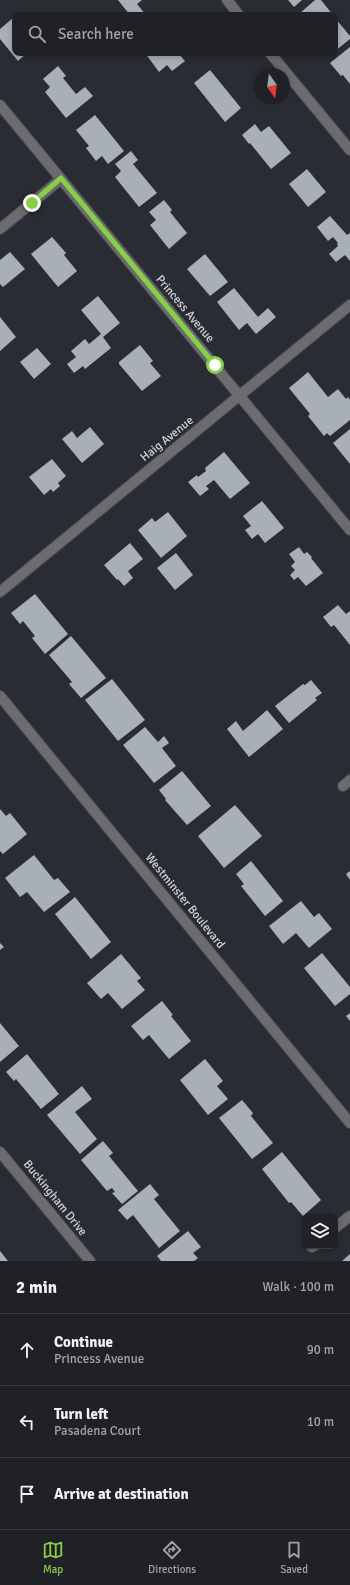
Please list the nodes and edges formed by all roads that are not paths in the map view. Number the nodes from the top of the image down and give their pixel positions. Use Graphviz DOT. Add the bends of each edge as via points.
graph roads {
  1 [pos="227,0"];
  2 [pos="237,12"];
  3 [pos="272,56"];
  4 [pos="0,105"];
  5 [pos="350,150"];
  6 [pos="61,178"];
  7 [pos="0,229"];
  8 [pos="350,305"];
  9 [pos="240,396"];
  10 [pos="350,530"];
  11 [pos="0,592"];
  12 [pos="0,696"];
  13 [pos="350,1123"];
  14 [pos="0,1152"];
  15 [pos="350,1216"];
  16 [pos="338,1226"];
  17 [pos="90,1261"];
  1 -- 2 [label="street"];
  3 -- 5 [label="street"];
  4 -- 6 [label="street, Princess Avenue"];
  6 -- 7 [label="street"];
  6 -- 9 [label="street, Princess Avenue"];
  8 -- 9 [label="street, Haig Avenue"];
  9 -- 10 [label="street, Princess Avenue"];
  9 -- 11 [label="street, Haig Avenue"];
  12 -- 13 [label="street, Westminster Boulevard"];
  14 -- 17 [label="street, Buckingham Drive"];
  15 -- 16 [label="street"];
}
